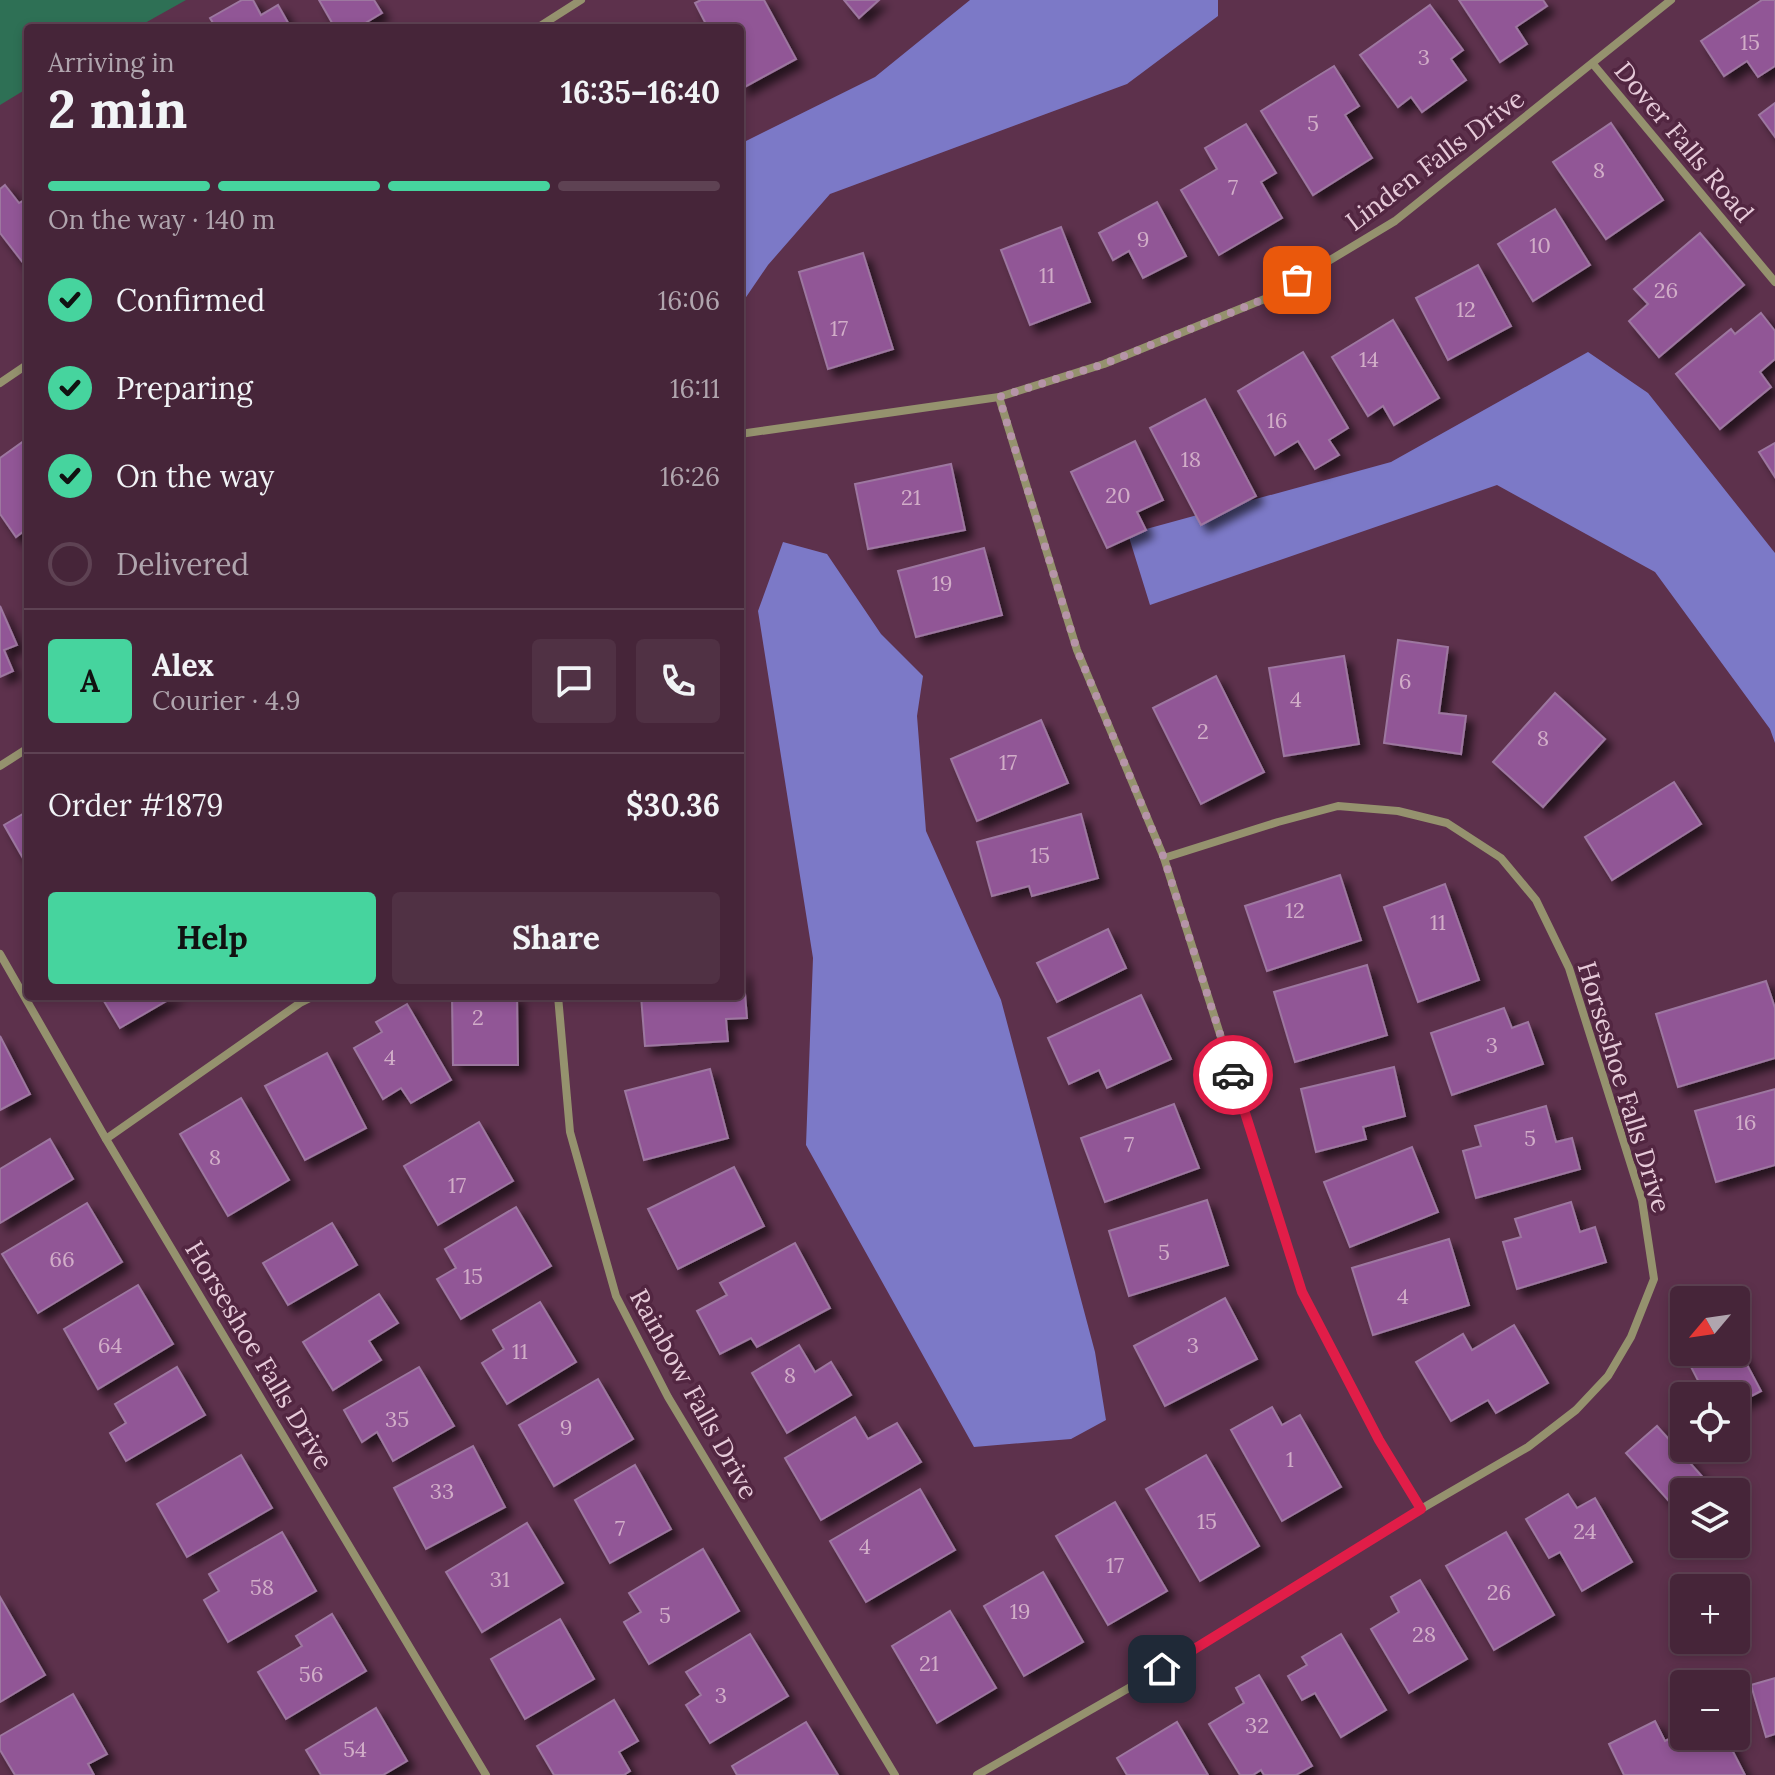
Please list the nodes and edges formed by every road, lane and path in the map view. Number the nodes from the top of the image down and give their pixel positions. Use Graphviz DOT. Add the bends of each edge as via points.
graph roads {
  1 [pos="581,0"];
  2 [pos="1671,0"];
  3 [pos="543,24"];
  4 [pos="1593,64"];
  5 [pos="1775,282"];
  6 [pos="24,367"];
  7 [pos="0,383"];
  8 [pos="999,397"];
  9 [pos="744,433"];
  10 [pos="24,751"];
  11 [pos="0,766"];
  12 [pos="1164,858"];
  13 [pos="0,954"];
  14 [pos="24,996"];
  15 [pos="26,1000"];
  16 [pos="306,1000"];
  17 [pos="558,1000"];
  18 [pos="106,1139"];
  19 [pos="1421,1509"];
  20 [pos="486,1775"];
  21 [pos="895,1775"];
  22 [pos="977,1775"];
  1 -- 3 [label="street"];
  2 -- 4 [label="street, Linden Falls Drive"];
  4 -- 5 [label="street, Dover Falls Road"];
  4 -- 8 [label="street, Linden Falls Drive" via="1395,221 1267,298 1104,364"];
  6 -- 7 [label="street"];
  8 -- 9 [label="street, Linden Falls Drive"];
  8 -- 12 [label="street" via="1077,650"];
  10 -- 11 [label="street"];
  12 -- 19 [label="street" via="1302,1292"];
  12 -- 19 [label="street, Horseshoe Falls Drive" via="1338,806 1398,811 1447,823 1501,858 1536,900 1569,968 1642,1200 1654,1279 1631,1337 1608,1376 1576,1410 1528,1447"];
  13 -- 14 [label="street, Horseshoe Falls Drive"];
  15 -- 18 [label="street, Horseshoe Falls Drive"];
  16 -- 18 [label="street"];
  17 -- 21 [label="street, Rainbow Falls Drive" via="570,1132 616,1296 668,1397"];
  18 -- 20 [label="street, Horseshoe Falls Drive"];
  19 -- 22 [label="street, Horseshoe Falls Drive" via="1162,1669"];
}
